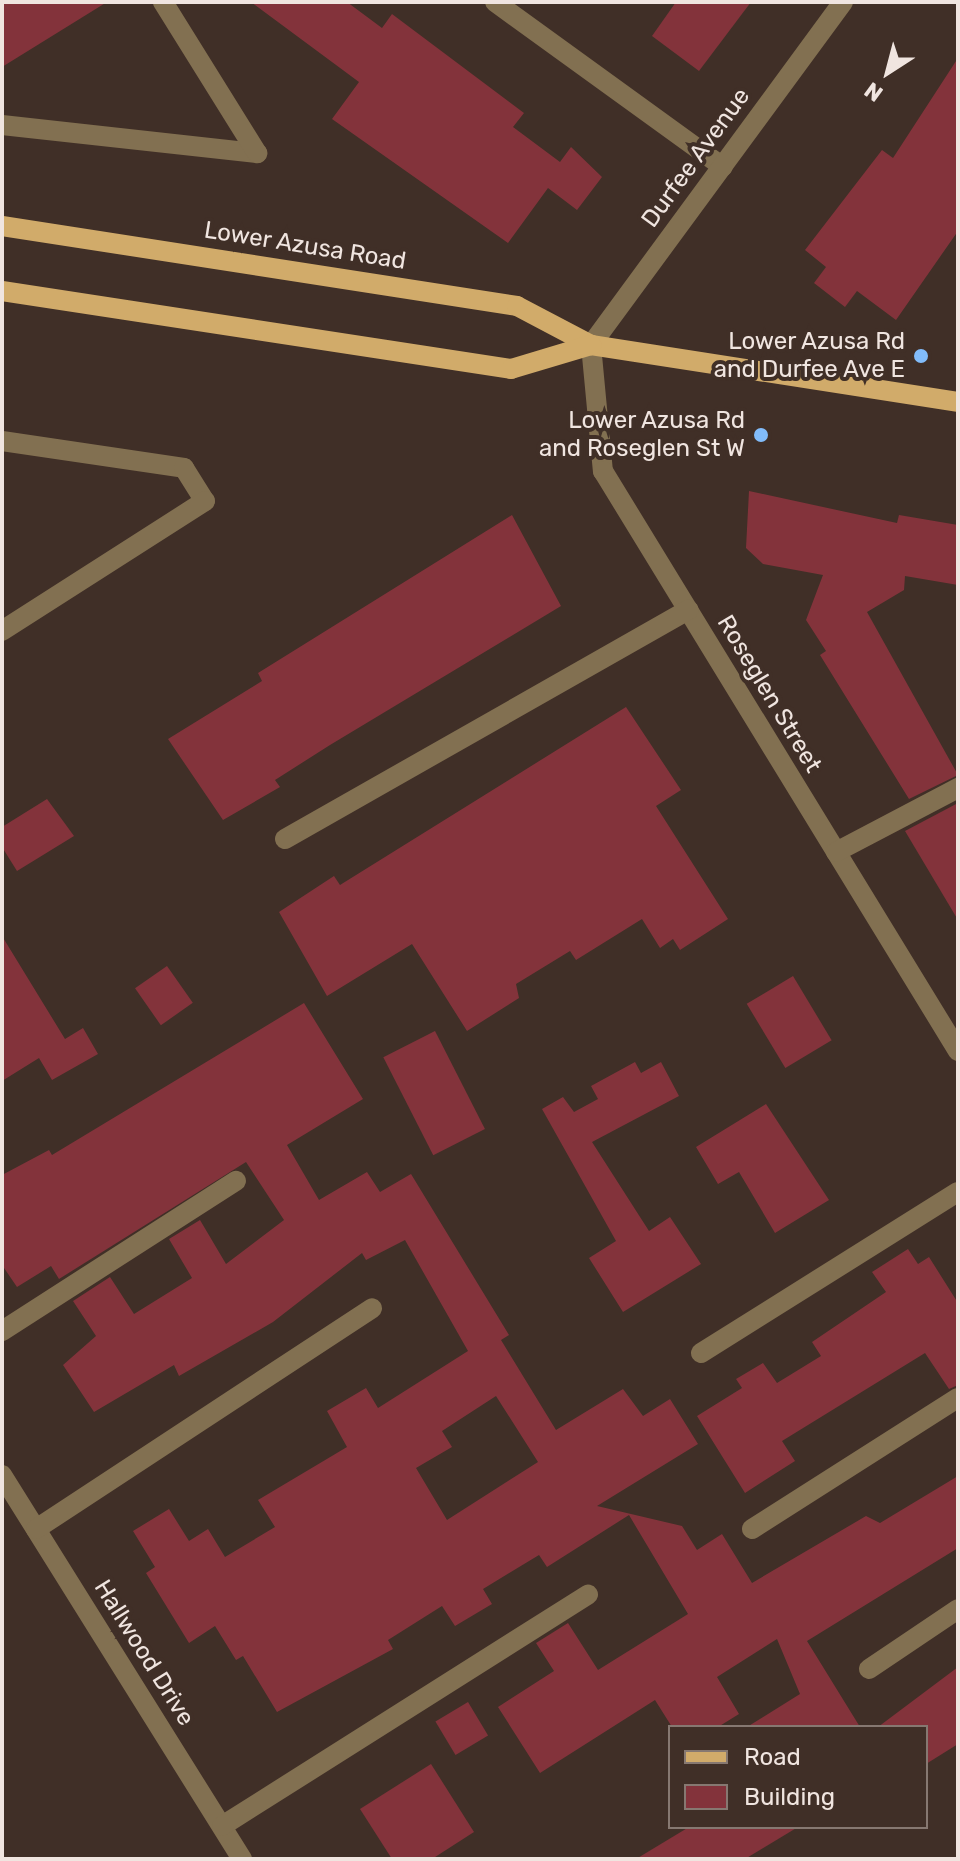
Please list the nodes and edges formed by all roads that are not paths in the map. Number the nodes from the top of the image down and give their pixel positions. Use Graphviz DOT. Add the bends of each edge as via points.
graph roads {
  1 [pos="163,2"];
  2 [pos="495,2"];
  3 [pos="843,2"];
  4 [pos="2,125"];
  5 [pos="723,167"];
  6 [pos="2,226"];
  7 [pos="2,291"];
  8 [pos="591,345"];
  9 [pos="958,402"];
  10 [pos="2,441"];
  11 [pos="688,610"];
  12 [pos="2,631"];
  13 [pos="958,788"];
  14 [pos="285,839"];
  15 [pos="836,852"];
  16 [pos="958,1051"];
  17 [pos="236,1181"];
  18 [pos="958,1192"];
  19 [pos="372,1308"];
  20 [pos="2,1331"];
  21 [pos="701,1353"];
  22 [pos="958,1398"];
  23 [pos="2,1475"];
  24 [pos="36,1529"];
  25 [pos="752,1529"];
  26 [pos="588,1595"];
  27 [pos="958,1609"];
  28 [pos="869,1669"];
  29 [pos="222,1826"];
  30 [pos="242,1859"];
  1 -- 4 [label="street" via="257,153"];
  2 -- 5 [label="street"];
  3 -- 5 [label="street, Durfee Avenue"];
  5 -- 8 [label="street, Durfee Avenue"];
  6 -- 8 [label="main road, Lower Azusa Road" via="517,306"];
  7 -- 8 [label="main road, Lower Azusa Road" via="511,369"];
  8 -- 9 [label="main road, Lower Azusa Road"];
  8 -- 11 [label="street, Roseglen Street" via="603,471"];
  10 -- 12 [label="street" via="184,468 205,501"];
  11 -- 14 [label="street"];
  11 -- 15 [label="street, Roseglen Street"];
  13 -- 15 [label="street"];
  15 -- 16 [label="street, Roseglen Street"];
  17 -- 20 [label="street"];
  18 -- 21 [label="street"];
  19 -- 24 [label="street"];
  22 -- 25 [label="street"];
  23 -- 24 [label="street, Hallwood Drive"];
  24 -- 29 [label="street, Hallwood Drive"];
  26 -- 29 [label="street"];
  27 -- 28 [label="street"];
  29 -- 30 [label="street, Hallwood Drive"];
}
